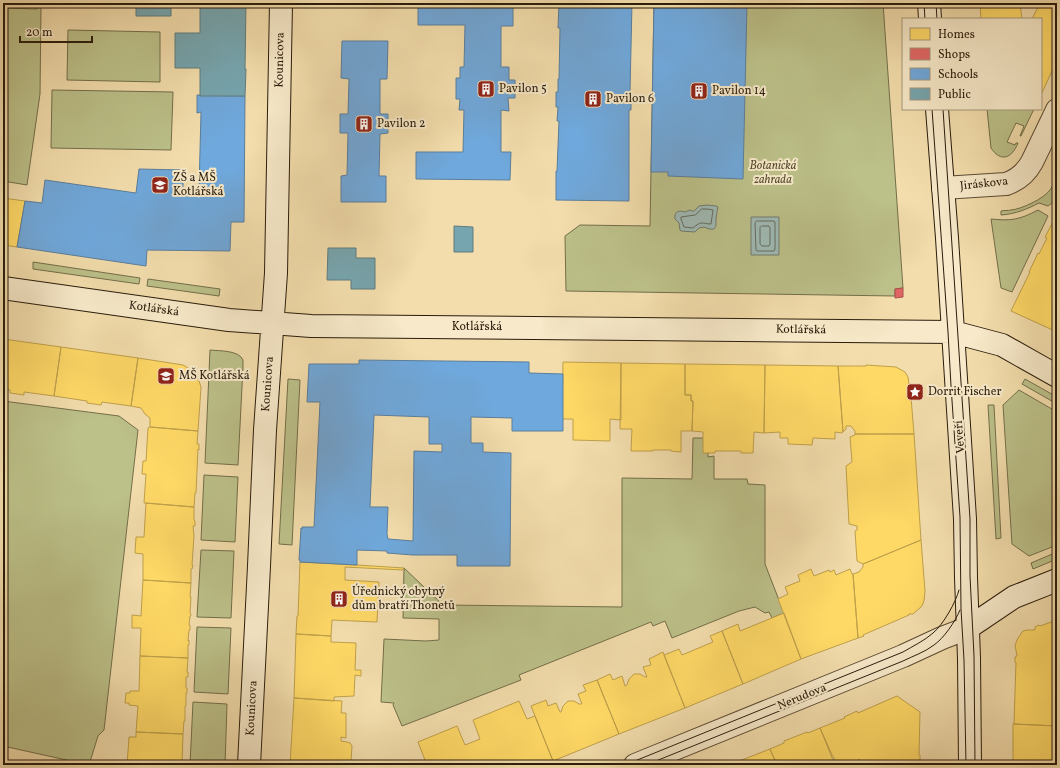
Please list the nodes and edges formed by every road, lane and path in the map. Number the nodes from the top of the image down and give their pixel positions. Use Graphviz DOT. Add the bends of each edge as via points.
graph roads {
  1 [pos="281,3"];
  2 [pos="929,3"];
  3 [pos="930,18"];
  4 [pos="937,110"];
  5 [pos="1057,110"];
  6 [pos="943,188"];
  7 [pos="3,288"];
  8 [pos="273,324"];
  9 [pos="953,332"];
  10 [pos="1057,376"];
  11 [pos="1057,580"];
  12 [pos="968,628"];
  13 [pos="249,765"];
  14 [pos="635,765"];
  15 [pos="970,765"];
  1 -- 8 [label="main road, Kounicova"];
  2 -- 3 [label="main road"];
  4 -- 6 [label="main road, Veveří"];
  5 -- 6 [label="main road, Jiráskova" via="1032,162 1019,178 1006,184"];
  6 -- 9 [label="main road, Veveří"];
  7 -- 8 [label="main road, Kotlářská"];
  8 -- 9 [label="main road, Kotlářská"];
  8 -- 13 [label="main road, Kounicova" via="265,430"];
  9 -- 10 [label="main road, Kotlářská" via="1002,345"];
  9 -- 12 [label="main road, Veveří" via="965,519"];
  11 -- 12 [label="main road, Nerudova" via="1014,597"];
  12 -- 14 [label="main road, Nerudova"];
  12 -- 15 [label="main road, Veveří"];
}
